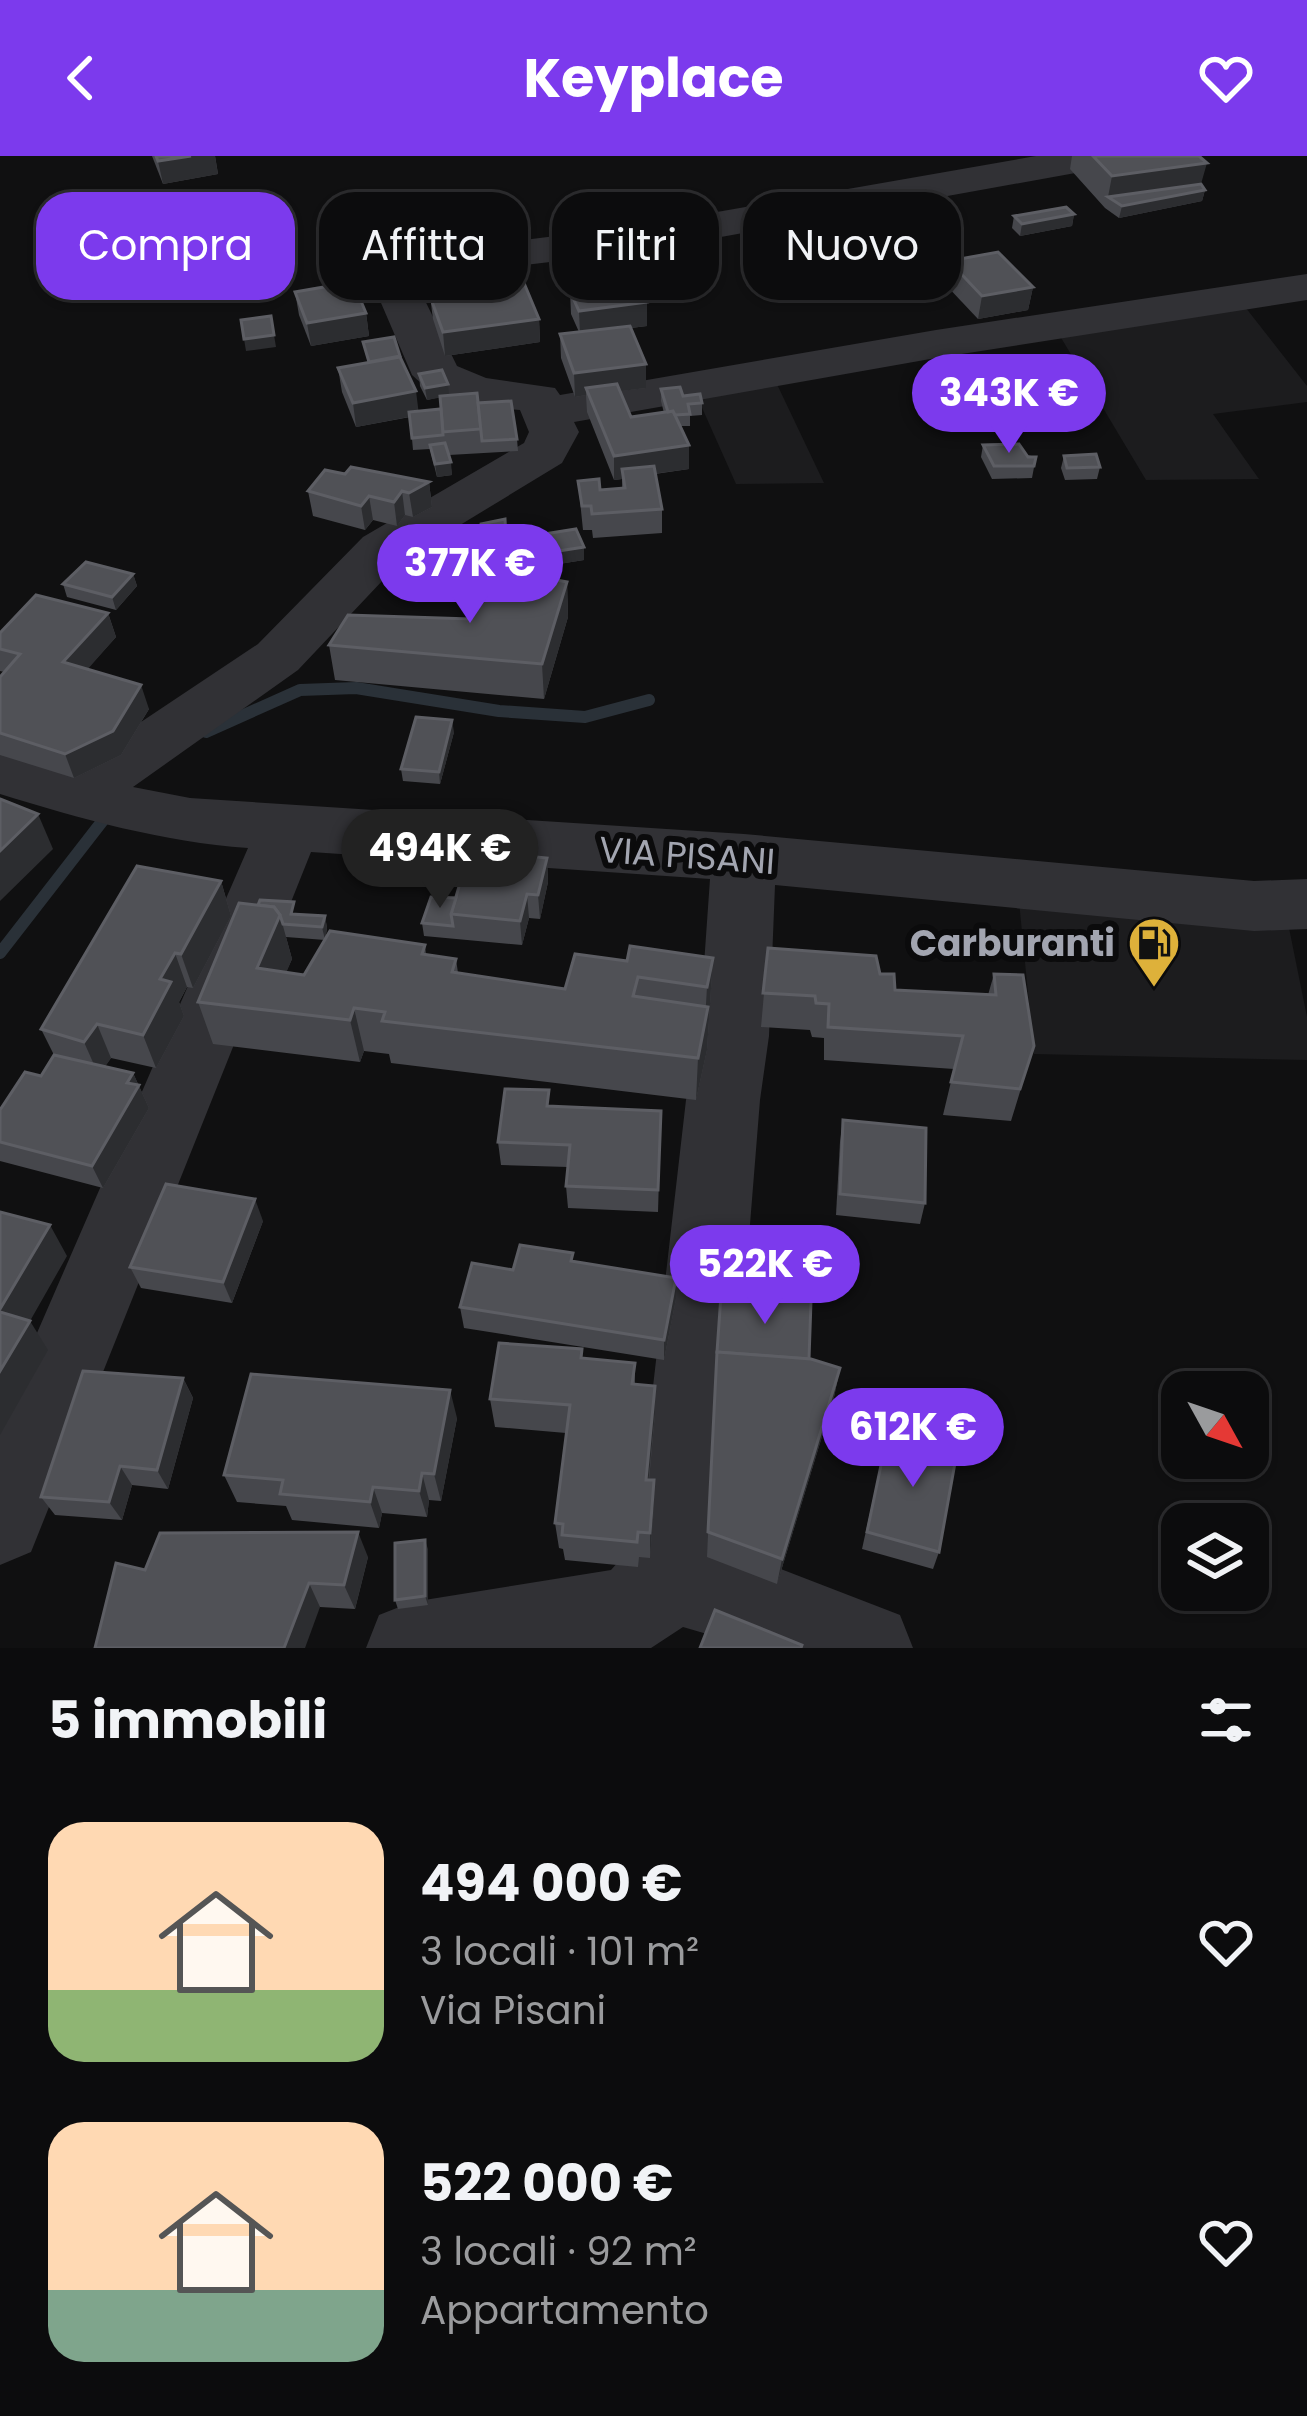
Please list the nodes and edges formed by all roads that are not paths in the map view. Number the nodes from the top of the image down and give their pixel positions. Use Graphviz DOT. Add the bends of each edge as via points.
graph roads {
  1 [pos="1102,156"];
  2 [pos="1307,287"];
  3 [pos="548,412"];
  4 [pos="0,772"];
  5 [pos="112,805"];
  6 [pos="290,825"];
  7 [pos="744,858"];
  8 [pos="1307,904"];
  9 [pos="0,1521"];
  10 [pos="668,1578"];
  11 [pos="412,1648"];
  12 [pos="867,1648"];
  1 -- 3 [label="street" via="643,238 388,268 440,376 477,391 538,398"];
  2 -- 3 [label="street"];
  3 -- 5 [label="street" via="554,433 544,452 382,549 278,657 109,773"];
  4 -- 5 [label="street, VIA PISANI"];
  5 -- 6 [label="street, VIA PISANI" via="190,821"];
  6 -- 7 [label="street, VIA PISANI"];
  6 -- 9 [label="street"];
  7 -- 8 [label="street, VIA PISANI" via="1254,906"];
  7 -- 10 [label="street" via="734,1036 679,1550"];
  10 -- 11 [label="street" via="651,1600 625,1613"];
  10 -- 12 [label="street" via="739,1596"];
}
